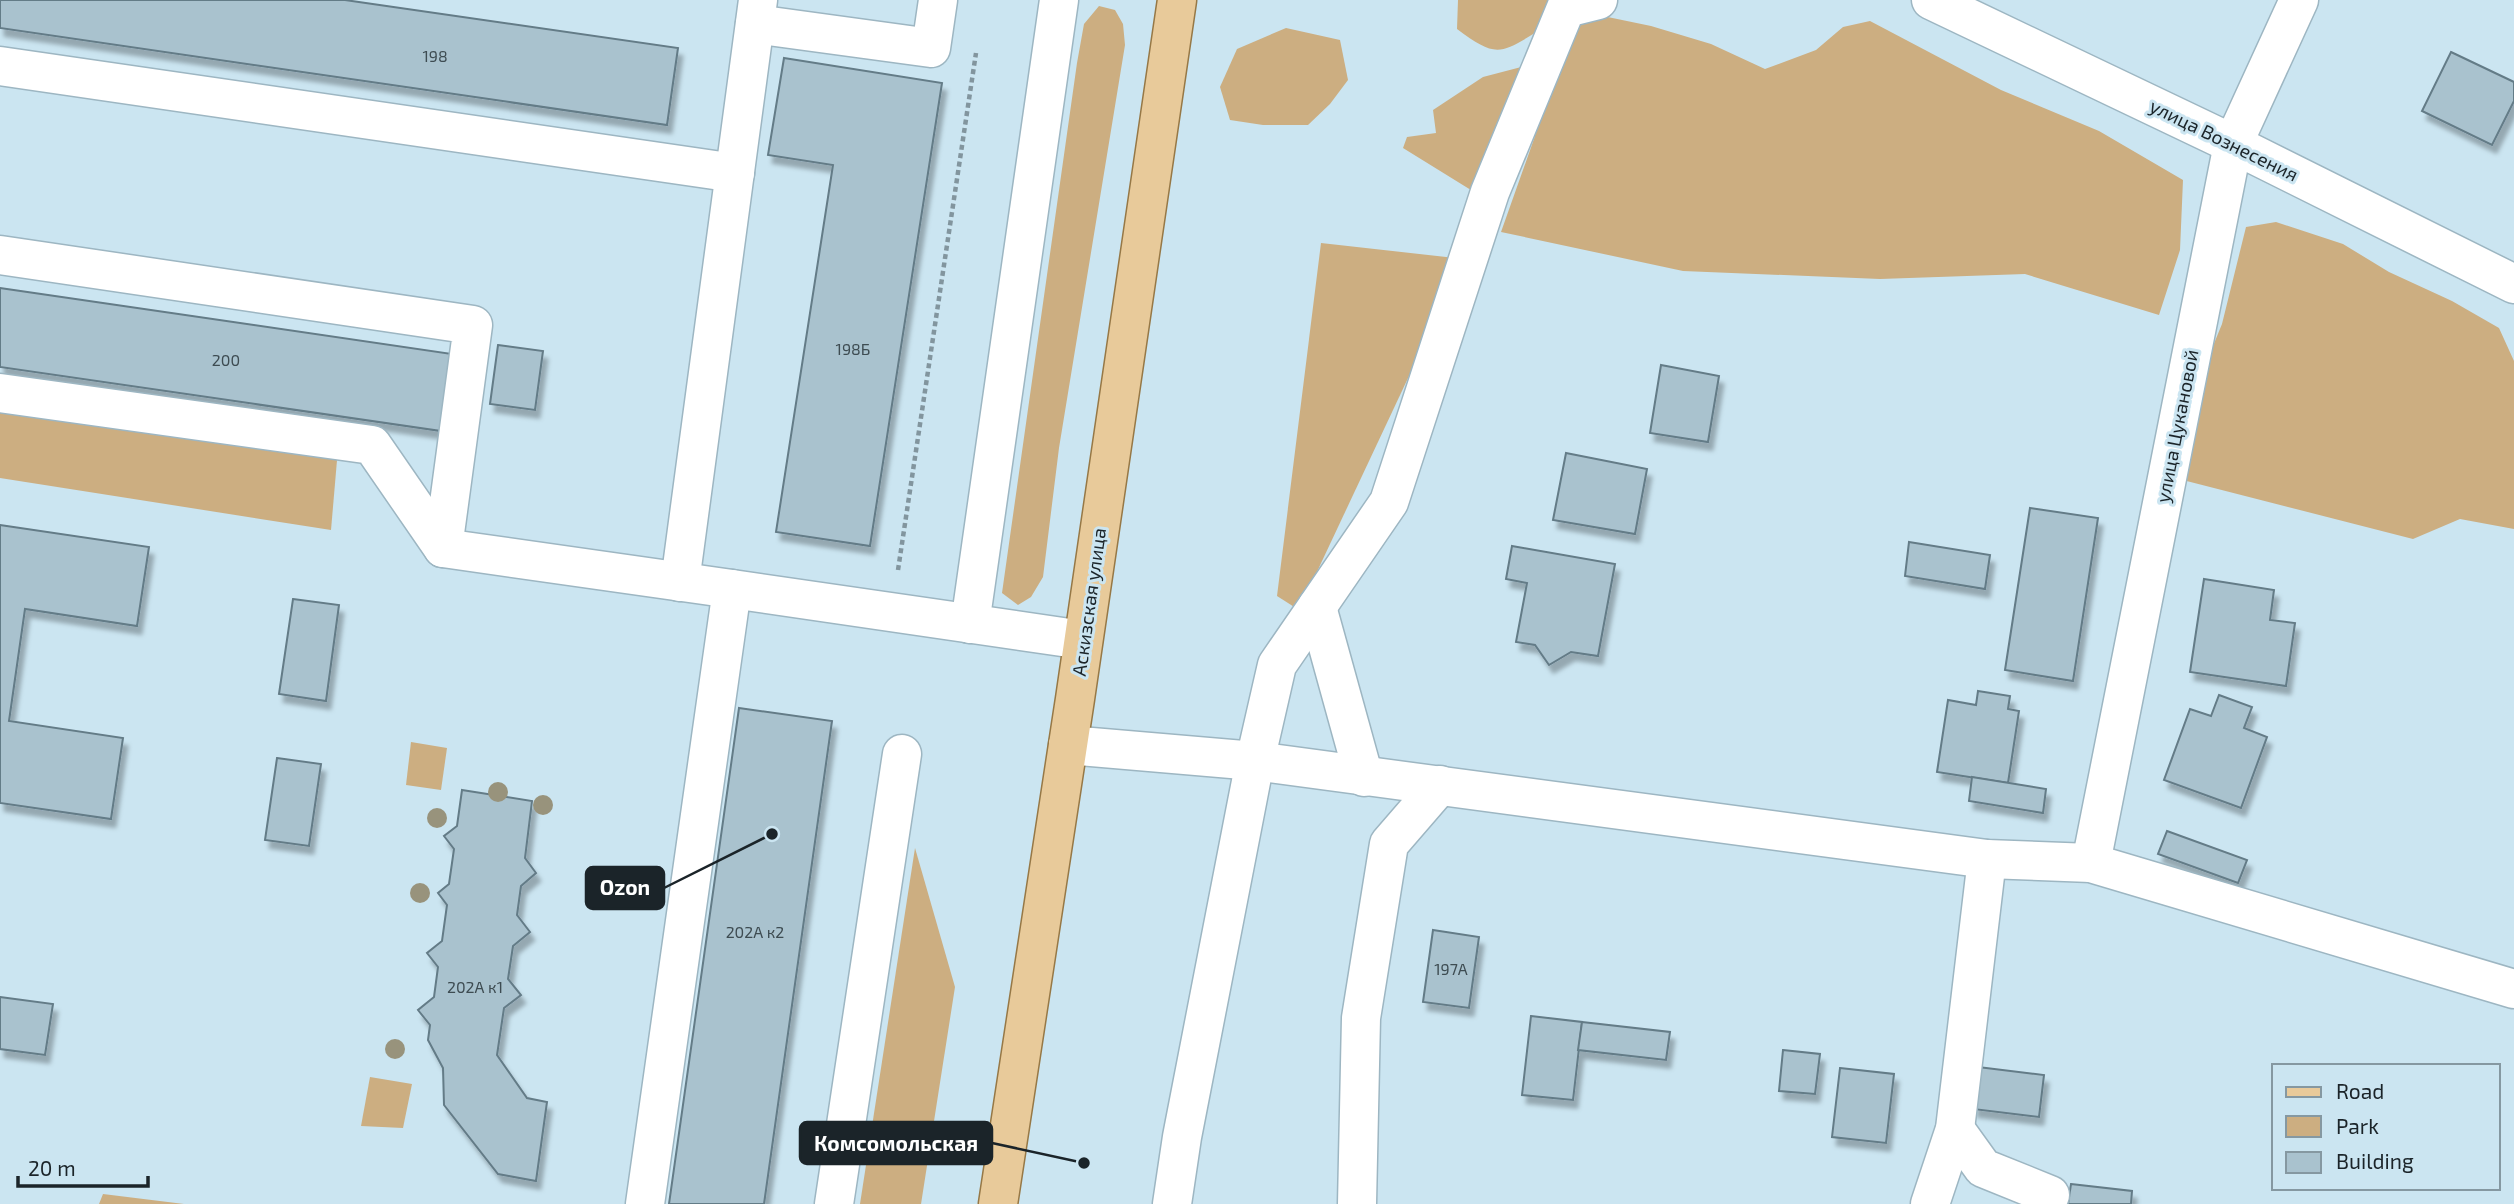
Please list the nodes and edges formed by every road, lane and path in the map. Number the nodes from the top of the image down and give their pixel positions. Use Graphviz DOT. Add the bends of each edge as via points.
graph roads {
  1 [pos="937,0"];
  2 [pos="1059,0"];
  3 [pos="1177,0"];
  4 [pos="1598,0"];
  5 [pos="1931,0"];
  6 [pos="2299,0"];
  7 [pos="757,12"];
  8 [pos="977,41"];
  9 [pos="0,66"];
  10 [pos="2232,144"];
  11 [pos="735,173"];
  12 [pos="0,255"];
  13 [pos="2514,284"];
  14 [pos="0,393"];
  15 [pos="443,548"];
  16 [pos="680,582"];
  17 [pos="732,589"];
  18 [pos="1317,607"];
  19 [pos="891,614"];
  20 [pos="970,624"];
  21 [pos="1083,640"];
  22 [pos="1068,745"];
  23 [pos="902,754"];
  24 [pos="1255,761"];
  25 [pos="1364,777"];
  26 [pos="1440,785"];
  27 [pos="1987,859"];
  28 [pos="2091,863"];
  29 [pos="2514,989"];
  30 [pos="1955,1129"];
  31 [pos="2050,1195"];
  32 [pos="645,1204"];
  33 [pos="835,1204"];
  34 [pos="998,1204"];
  35 [pos="1172,1204"];
  36 [pos="1357,1204"];
  37 [pos="1930,1204"];
  1 -- 7 [label="street" via="931,48"];
  2 -- 20 [label="street"];
  3 -- 21 [label="main road, Аскизская улица"];
  4 -- 18 [label="street" via="1566,8 1490,191 1389,502"];
  5 -- 10 [label="street, улица Вознесения"];
  6 -- 10 [label="street, улица Цукановой"];
  7 -- 11 [label="street"];
  8 -- 19 [label="path"];
  9 -- 11 [label="street"];
  10 -- 13 [label="street, улица Вознесения"];
  10 -- 28 [label="street, улица Цукановой"];
  11 -- 16 [label="street"];
  12 -- 15 [label="street" via="473,325"];
  14 -- 15 [label="street" via="372,445"];
  15 -- 16 [label="street"];
  16 -- 17 [label="street"];
  17 -- 19 [label="street"];
  17 -- 32 [label="street"];
  18 -- 24 [label="street" via="1277,665"];
  18 -- 25 [label="street"];
  19 -- 20 [label="street"];
  20 -- 21 [label="street"];
  21 -- 22 [label="main road, Аскизская улица"];
  22 -- 24 [label="street"];
  22 -- 34 [label="main road, Аскизская улица"];
  23 -- 33 [label="street"];
  24 -- 25 [label="street"];
  24 -- 35 [label="street"];
  25 -- 26 [label="street"];
  26 -- 27 [label="street"];
  26 -- 36 [label="street" via="1389,844 1361,1018"];
  27 -- 28 [label="street"];
  27 -- 30 [label="street"];
  28 -- 29 [label="street"];
  30 -- 31 [label="street" via="1983,1168"];
  30 -- 37 [label="street"];
}
